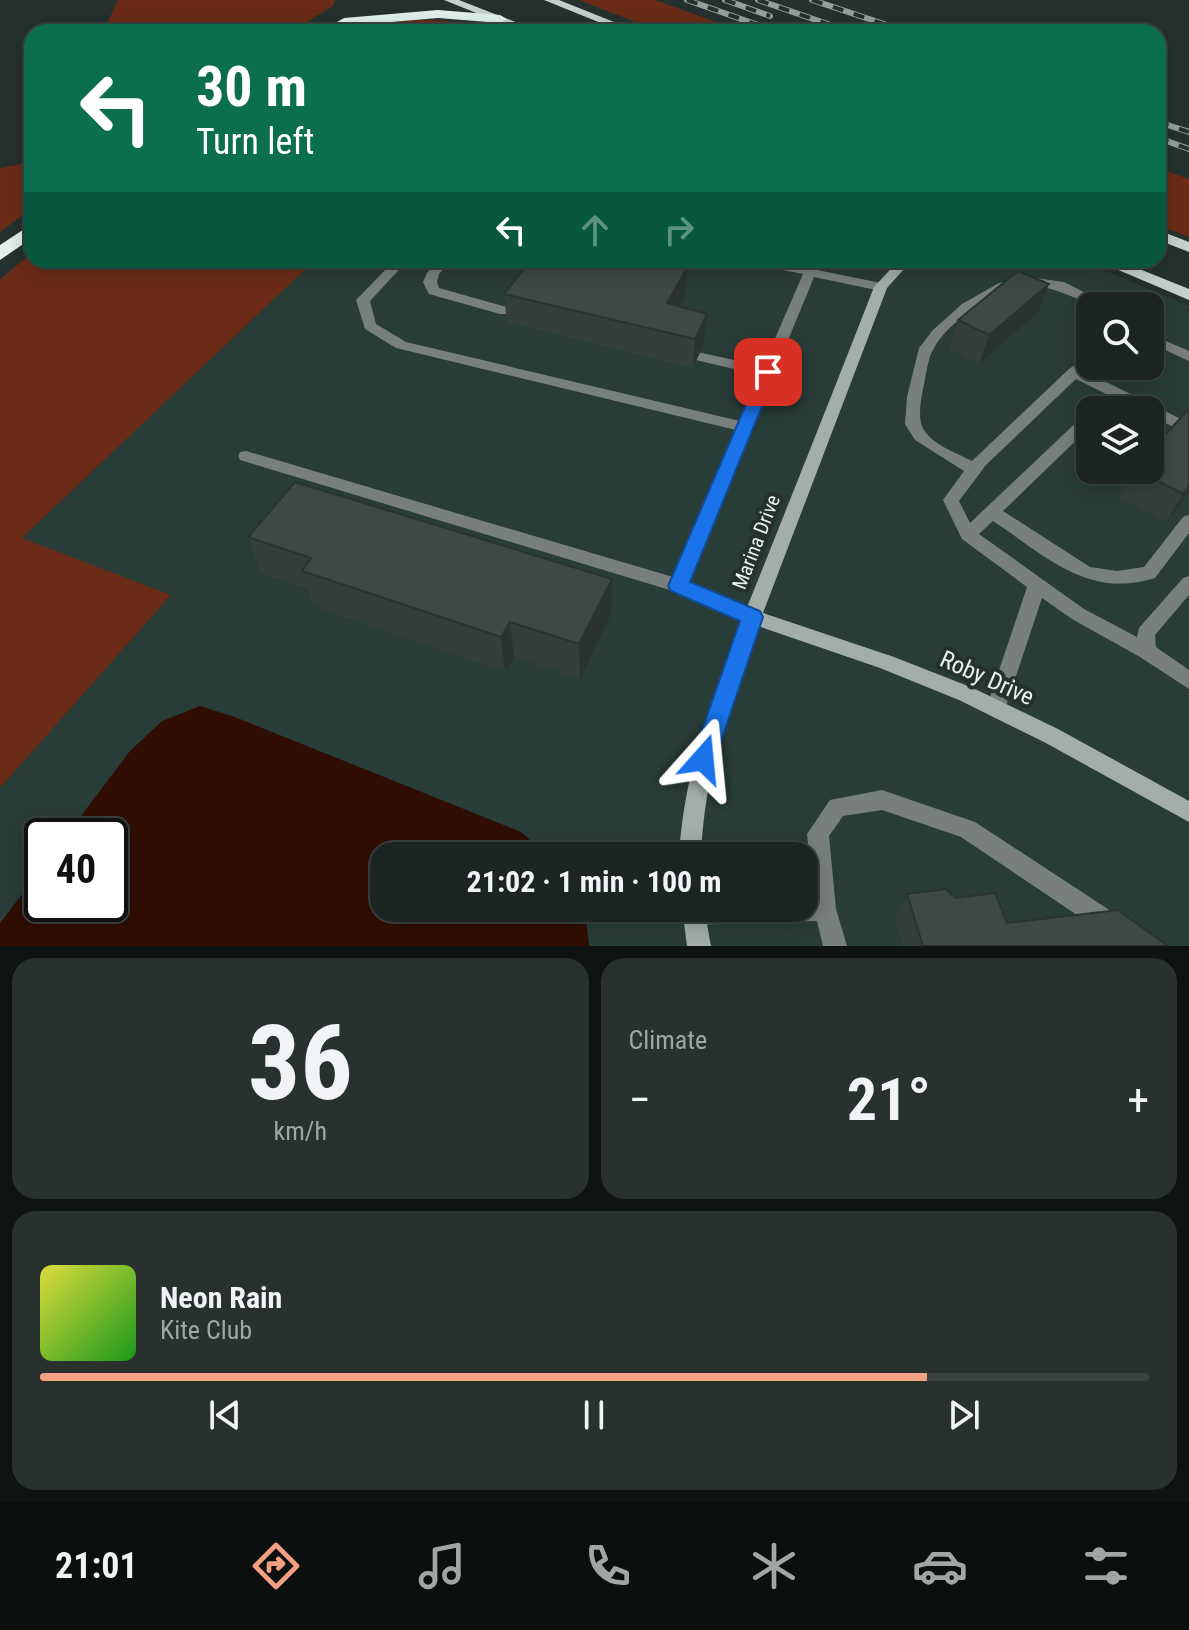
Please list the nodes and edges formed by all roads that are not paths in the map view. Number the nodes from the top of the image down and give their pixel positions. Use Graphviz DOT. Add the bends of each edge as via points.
graph roads {
  1 [pos="449,0"];
  2 [pos="549,0"];
  3 [pos="366,7"];
  4 [pos="345,17"];
  5 [pos="500,19"];
  6 [pos="337,24"];
  7 [pos="513,24"];
  8 [pos="612,24"];
  9 [pos="24,235"];
  10 [pos="1166,238"];
  11 [pos="1189,247"];
  12 [pos="0,254"];
  13 [pos="394,268"];
  14 [pos="438,268"];
  15 [pos="812,268"];
  16 [pos="819,268"];
  17 [pos="899,268"];
  18 [pos="1123,268"];
  19 [pos="881,287"];
  20 [pos="1076,293"];
  21 [pos="1189,295"];
  22 [pos="505,311"];
  23 [pos="1164,345"];
  24 [pos="692,355"];
  25 [pos="1189,357"];
  26 [pos="768,372"];
  27 [pos="1074,372"];
  28 [pos="1116,393"];
  29 [pos="1113,396"];
  30 [pos="745,427"];
  31 [pos="1189,429"];
  32 [pos="1076,431"];
  33 [pos="246,456"];
  34 [pos="974,469"];
  35 [pos="991,512"];
  36 [pos="1189,521"];
  37 [pos="968,535"];
  38 [pos="1037,585"];
  39 [pos="678,586"];
  40 [pos="1185,588"];
  41 [pos="752,617"];
  42 [pos="1147,651"];
  43 [pos="1189,681"];
  44 [pos="996,709"];
  45 [pos="1189,812"];
  46 [pos="690,842"];
  47 [pos="818,909"];
  48 [pos="825,909"];
  49 [pos="696,922"];
  50 [pos="699,946"];
  51 [pos="835,946"];
  52 [pos="1144,946"];
  1 -- 5 [label="main road"];
  2 -- 8 [label="main road"];
  3 -- 4 [label="highway"];
  4 -- 5 [label="highway" via="438,14"];
  4 -- 6 [label="highway"];
  5 -- 7 [label="main road"];
  9 -- 12 [label="highway"];
  10 -- 11 [label="main road"];
  13 -- 30 [label="lane" via="363,300 370,326 401,345"];
  14 -- 22 [label="lane" via="430,282 434,291"];
  15 -- 26 [label="lane"];
  16 -- 19 [label="lane"];
  17 -- 19 [label="street, Marina Drive"];
  18 -- 21 [label="main road"];
  19 -- 41 [label="street, Marina Drive"];
  20 -- 34 [label="lane" via="1029,281 1004,286 967,307 926,348 913,424 933,446"];
  23 -- 25 [label="lane"];
  24 -- 26 [label="lane"];
  26 -- 30 [label="lane"];
  27 -- 28 [label="lane"];
  27 -- 34 [label="lane"];
  28 -- 29 [label="lane"];
  28 -- 31 [label="lane"];
  30 -- 39 [label="lane"];
  32 -- 35 [label="lane"];
  33 -- 39 [label="lane"];
  34 -- 37 [label="lane" via="951,500"];
  35 -- 36 [label="lane" via="1086,573 1117,578 1149,573"];
  35 -- 37 [label="lane"];
  37 -- 38 [label="lane"];
  38 -- 42 [label="lane"];
  38 -- 44 [label="lane"];
  39 -- 41 [label="lane"];
  40 -- 42 [label="lane" via="1146,633"];
  41 -- 44 [label="street, Roby Drive" via="884,661"];
  41 -- 46 [label="street, Marina Drive" via="698,778"];
  42 -- 43 [label="lane"];
  44 -- 45 [label="street, Roby Drive"];
  47 -- 48 [label="lane"];
  48 -- 51 [label="lane"];
  48 -- 52 [label="lane" via="818,834 837,807 882,800 967,829"];
  49 -- 50 [label="street"];
}
